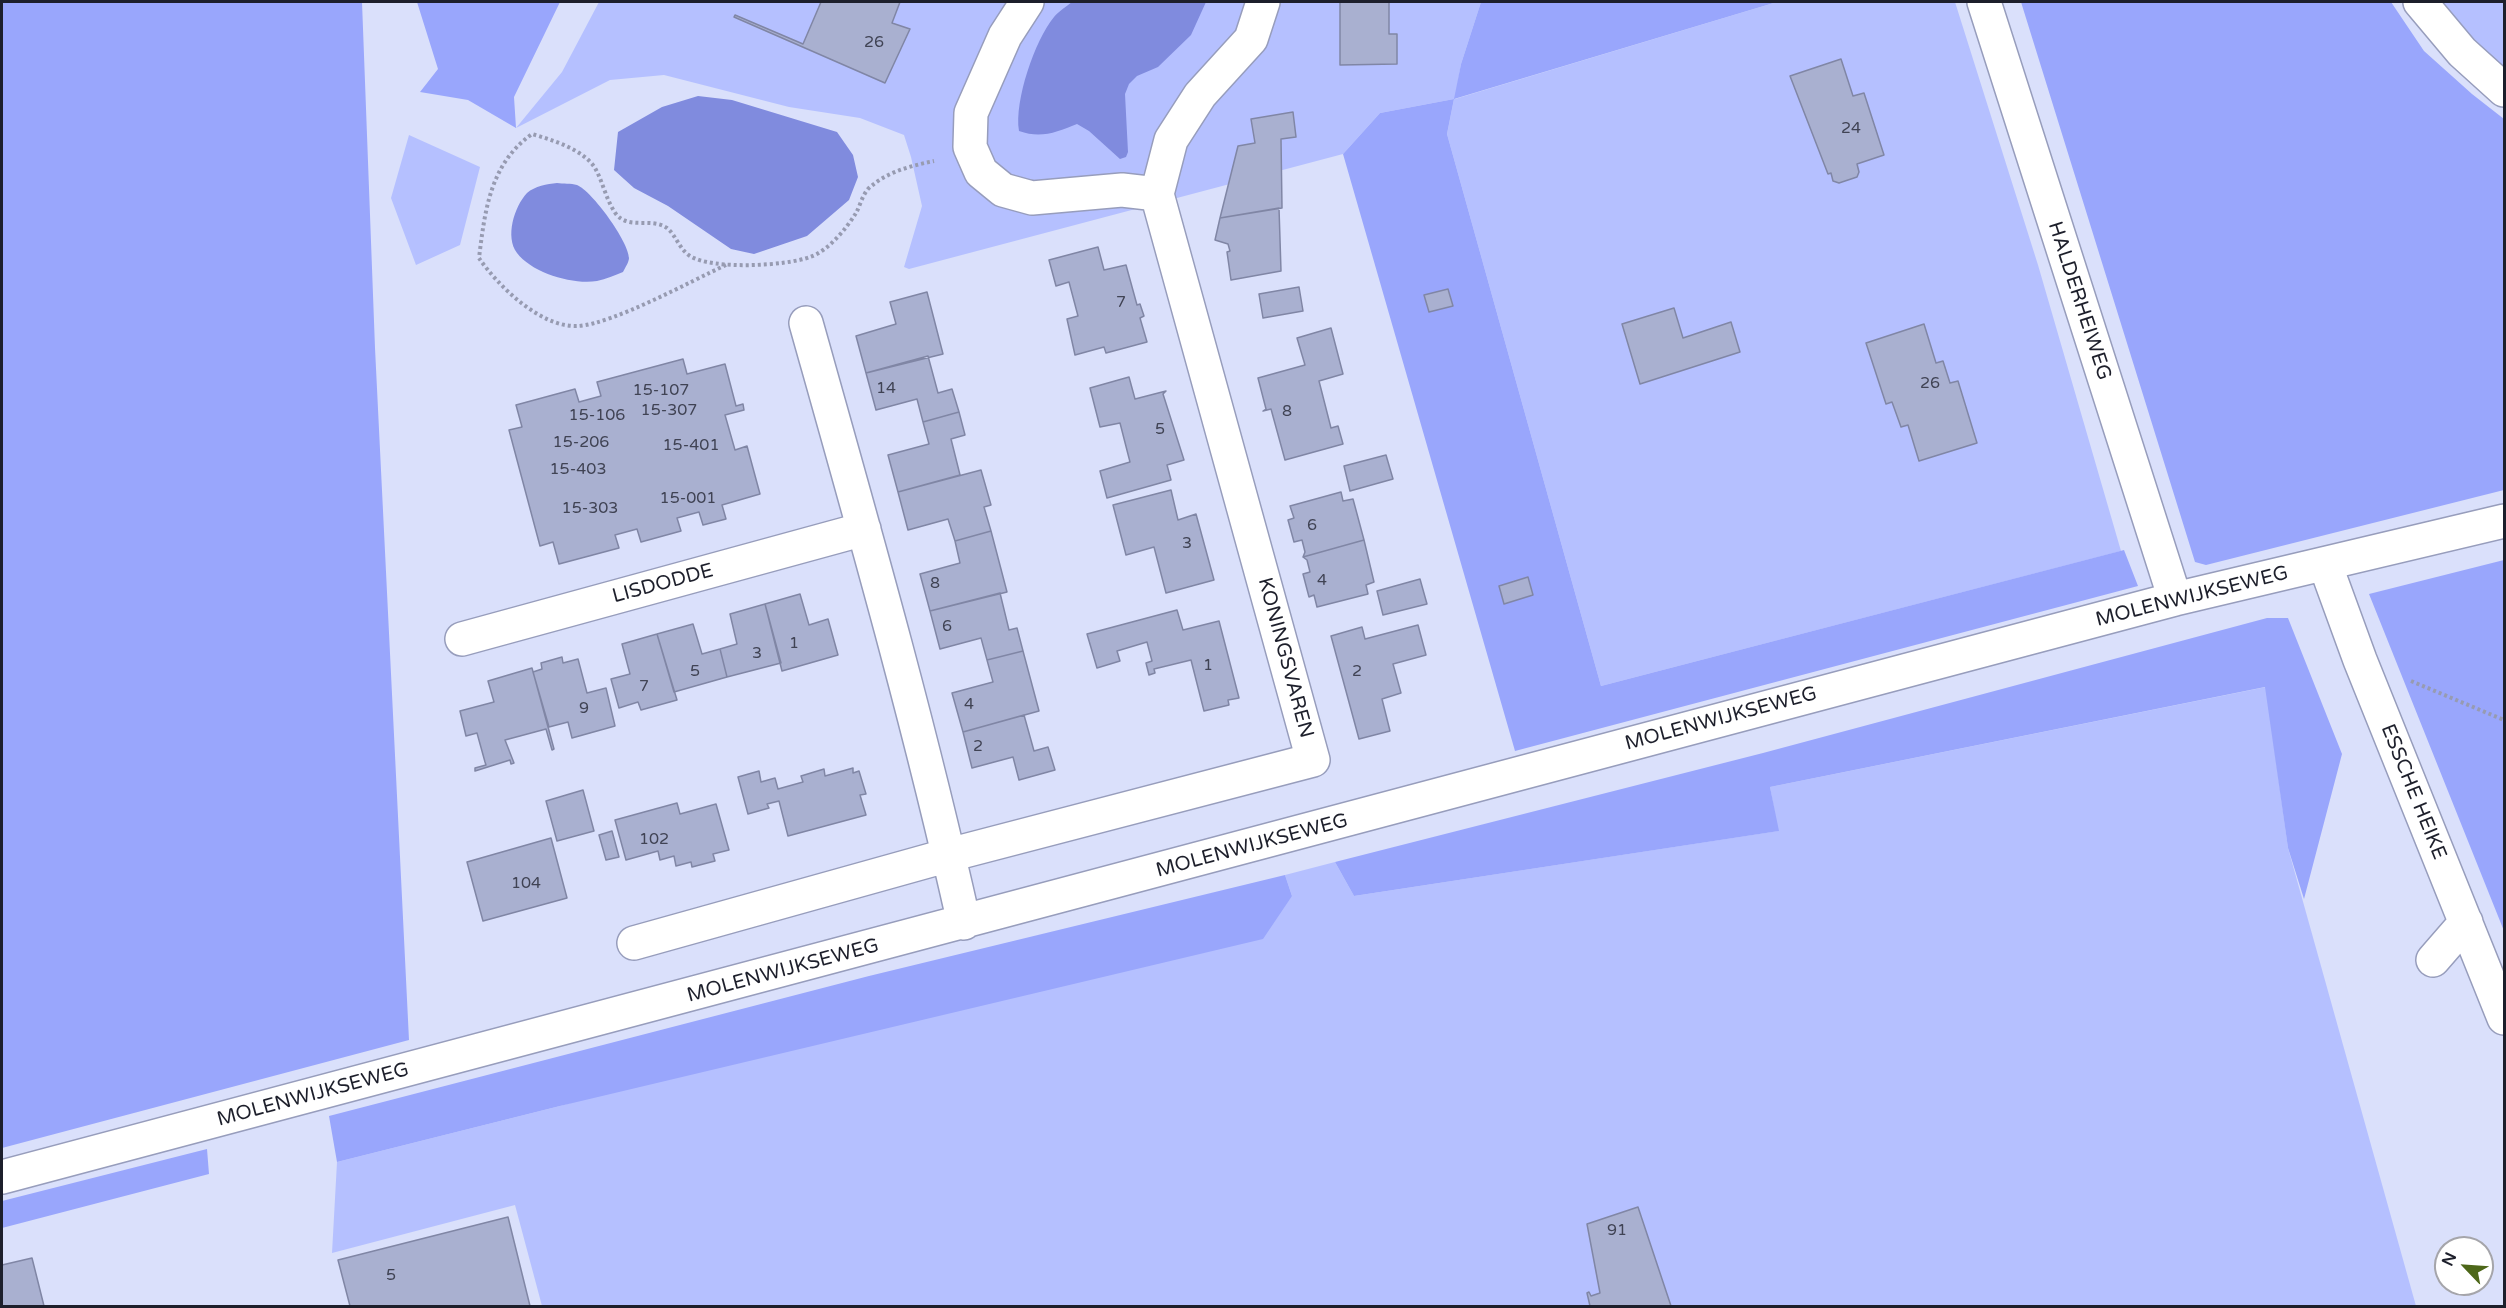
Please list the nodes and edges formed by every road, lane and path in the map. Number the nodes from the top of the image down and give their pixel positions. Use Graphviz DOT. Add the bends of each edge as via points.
graph roads {
  1 [pos="1027,2"];
  2 [pos="1263,2"];
  3 [pos="1984,2"];
  4 [pos="2420,2"];
  5 [pos="2505,90"];
  6 [pos="973,153"];
  7 [pos="1157,194"];
  8 [pos="726,265"];
  9 [pos="806,323"];
  10 [pos="2505,521"];
  11 [pos="864,529"];
  12 [pos="2325,564"];
  13 [pos="2175,599"];
  14 [pos="462,639"];
  15 [pos="2360,660"];
  16 [pos="2505,720"];
  17 [pos="949,855"];
  18 [pos="2466,922"];
  19 [pos="964,923"];
  20 [pos="634,943"];
  21 [pos="2433,960"];
  22 [pos="2505,1018"];
  23 [pos="2,1176"];
  1 -- 6 [label="street" via="1005,36 971,113"];
  2 -- 7 [label="street" via="1251,39 1200,95 1172,140"];
  3 -- 13 [label="street, HALDERHEIWEG"];
  4 -- 5 [label="street" via="2462,52"];
  6 -- 7 [label="street" via="981,172 1003,190 1032,198 1122,190"];
  6 -- 8 [label="path" via="913,165 882,177 866,191 843,232 813,256 783,264"];
  7 -- 17 [label="street, KONINGSVAREN" via="1313,760"];
  8 -- 8 [label="path" via="603,321 576,326 547,318 503,288 480,258 491,185 505,160 532,134 556,141 594,166 616,214 625,222 667,228 691,257"];
  9 -- 11 [label="street"];
  10 -- 12 [label="street, MOLENWIJKSEWEG"];
  11 -- 14 [label="street, LISDODDE"];
  11 -- 17 [label="street"];
  12 -- 13 [label="street, MOLENWIJKSEWEG"];
  12 -- 15 [label="street, ESSCHE HEIKE"];
  13 -- 19 [label="street, MOLENWIJKSEWEG"];
  15 -- 16 [label="path"];
  15 -- 18 [label="street, ESSCHE HEIKE"];
  17 -- 19 [label="street"];
  17 -- 20 [label="street"];
  18 -- 21 [label="street"];
  18 -- 22 [label="street, ESSCHE HEIKE"];
  19 -- 23 [label="street, MOLENWIJKSEWEG"];
}
